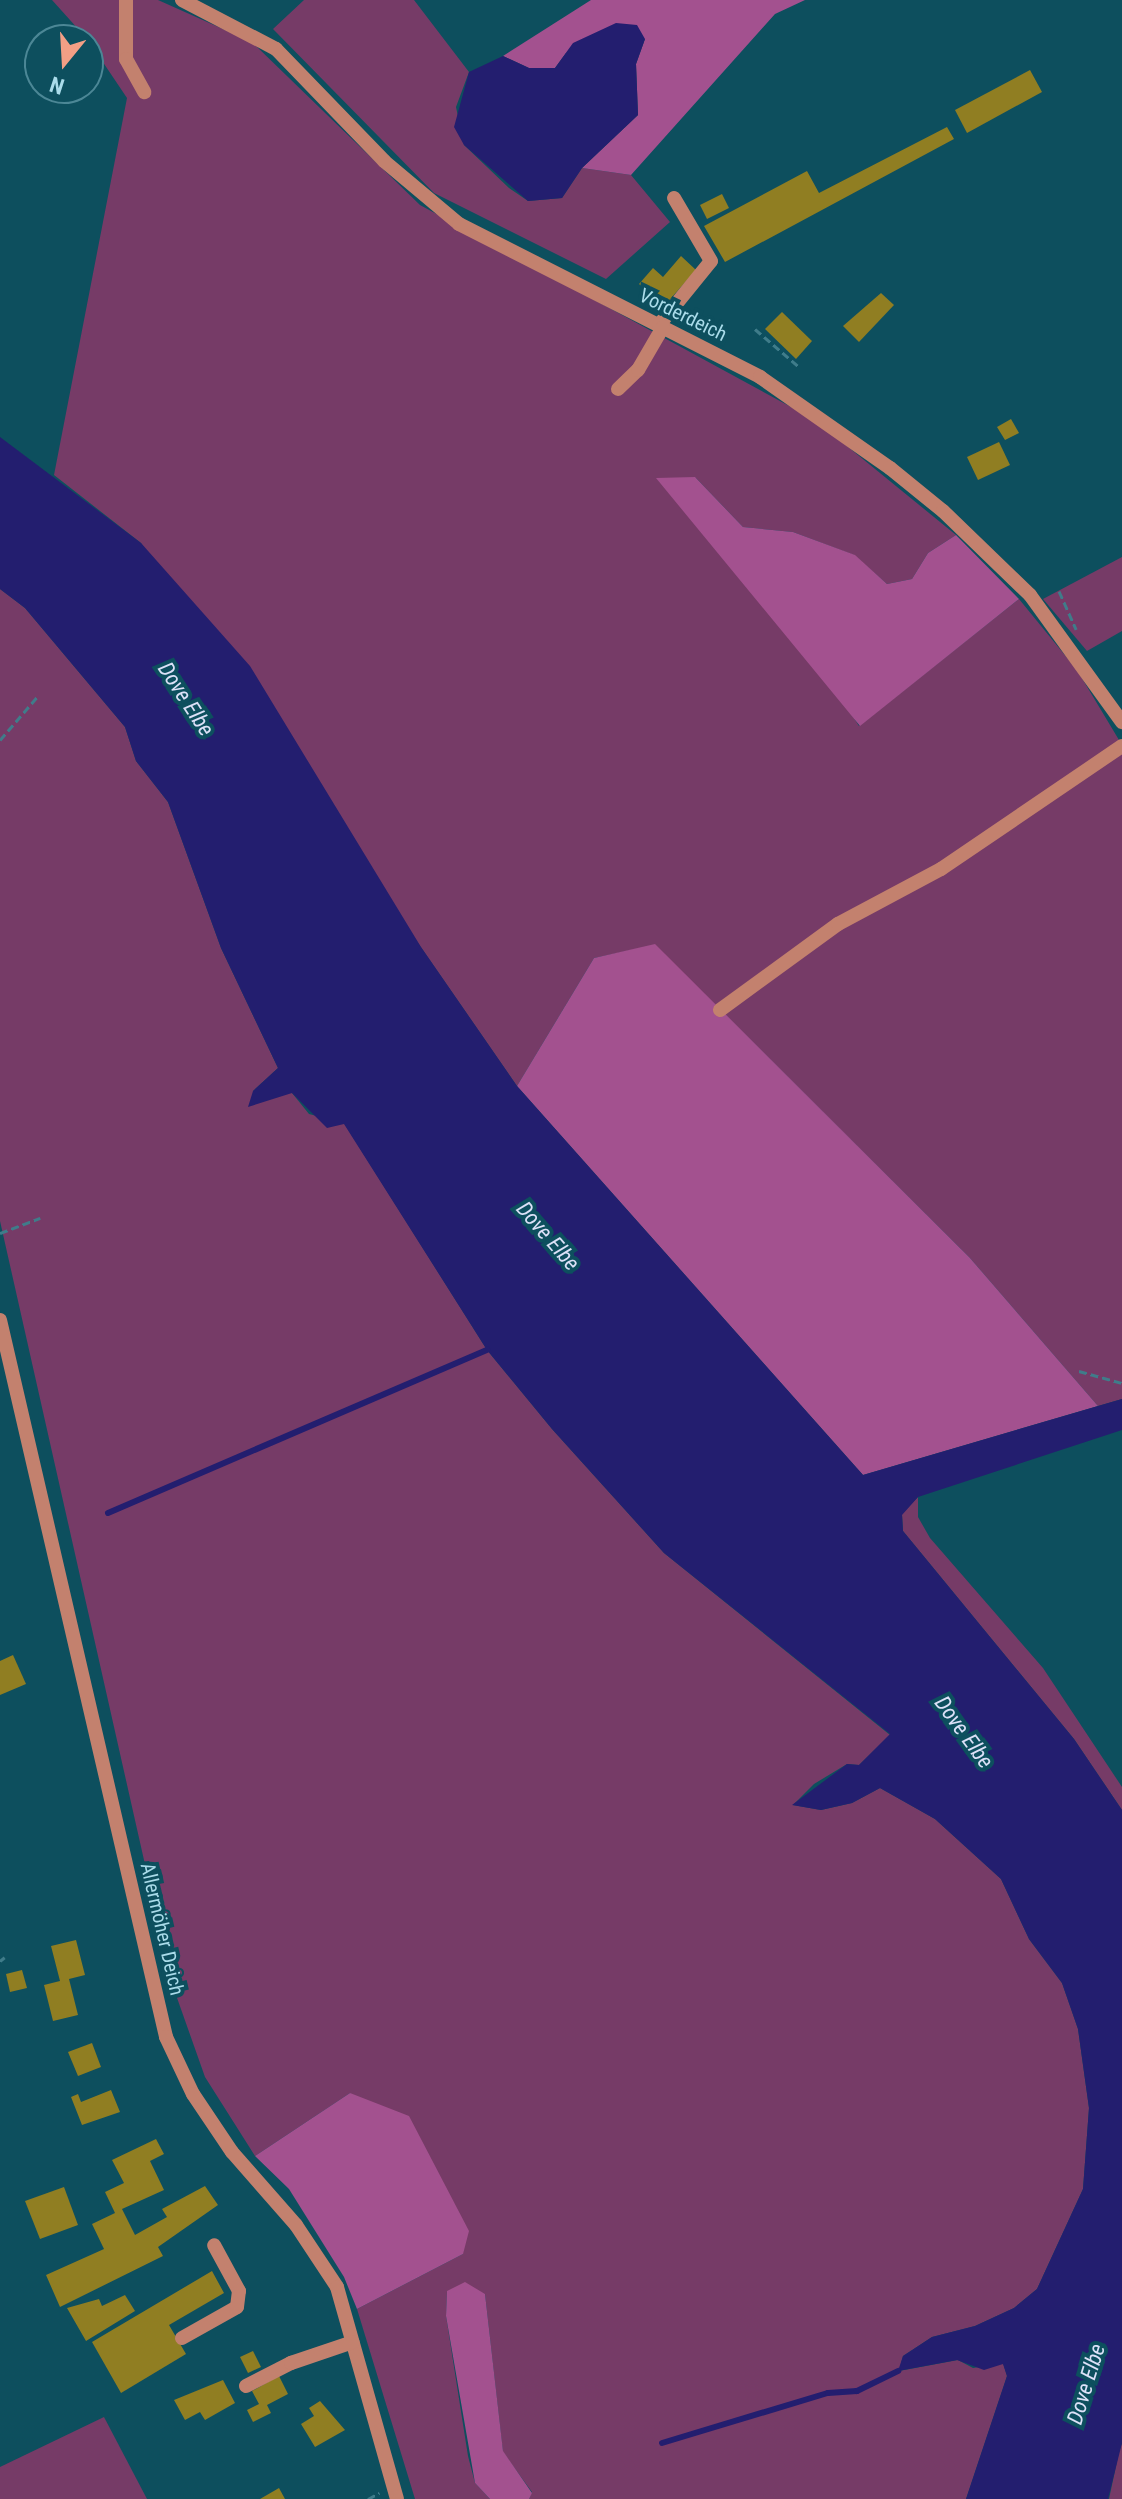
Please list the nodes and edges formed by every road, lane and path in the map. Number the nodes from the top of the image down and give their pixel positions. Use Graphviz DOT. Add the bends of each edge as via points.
graph roads {
  1 [pos="126,0"];
  2 [pos="182,0"];
  3 [pos="144,92"];
  4 [pos="674,198"];
  5 [pos="661,326"];
  6 [pos="755,329"];
  7 [pos="798,366"];
  8 [pos="618,389"];
  9 [pos="1059,591"];
  10 [pos="1078,656"];
  11 [pos="38,696"];
  12 [pos="1122,722"];
  13 [pos="0,740"];
  14 [pos="1122,746"];
  15 [pos="720,1010"];
  16 [pos="40,1218"];
  17 [pos="0,1233"];
  18 [pos="0,1320"];
  19 [pos="9,1361"];
  20 [pos="1079,1371"];
  21 [pos="0,1377"];
  22 [pos="1122,1383"];
  23 [pos="5,1957"];
  24 [pos="0,1961"];
  25 [pos="214,2245"];
  26 [pos="182,2338"];
  27 [pos="353,2342"];
  28 [pos="246,2386"];
  29 [pos="397,2499"];
  1 -- 3 [label="street" via="126,59"];
  2 -- 5 [label="street, Vorderdeich" via="276,49 384,161 459,224"];
  4 -- 5 [label="street" via="711,261"];
  5 -- 8 [label="street" via="645,361"];
  5 -- 10 [label="street, Vorderdeich" via="769,382 890,468 998,561"];
  6 -- 7 [label="path"];
  9 -- 10 [label="path" via="1078,633"];
  10 -- 12 [label="street, Vorderdeich"];
  11 -- 13 [label="path"];
  14 -- 15 [label="street" via="941,869 838,924"];
  16 -- 17 [label="path"];
  18 -- 19 [label="street, Allermöher Deich"];
  19 -- 21 [label="street"];
  19 -- 27 [label="street, Allermöher Deich" via="166,2037 193,2094 232,2152 296,2225 337,2287"];
  20 -- 22 [label="path"];
  23 -- 24 [label="path"];
  25 -- 26 [label="street" via="239,2291 237,2307"];
  27 -- 28 [label="street" via="291,2363"];
  27 -- 29 [label="street, Allermöher Deich"];
}
